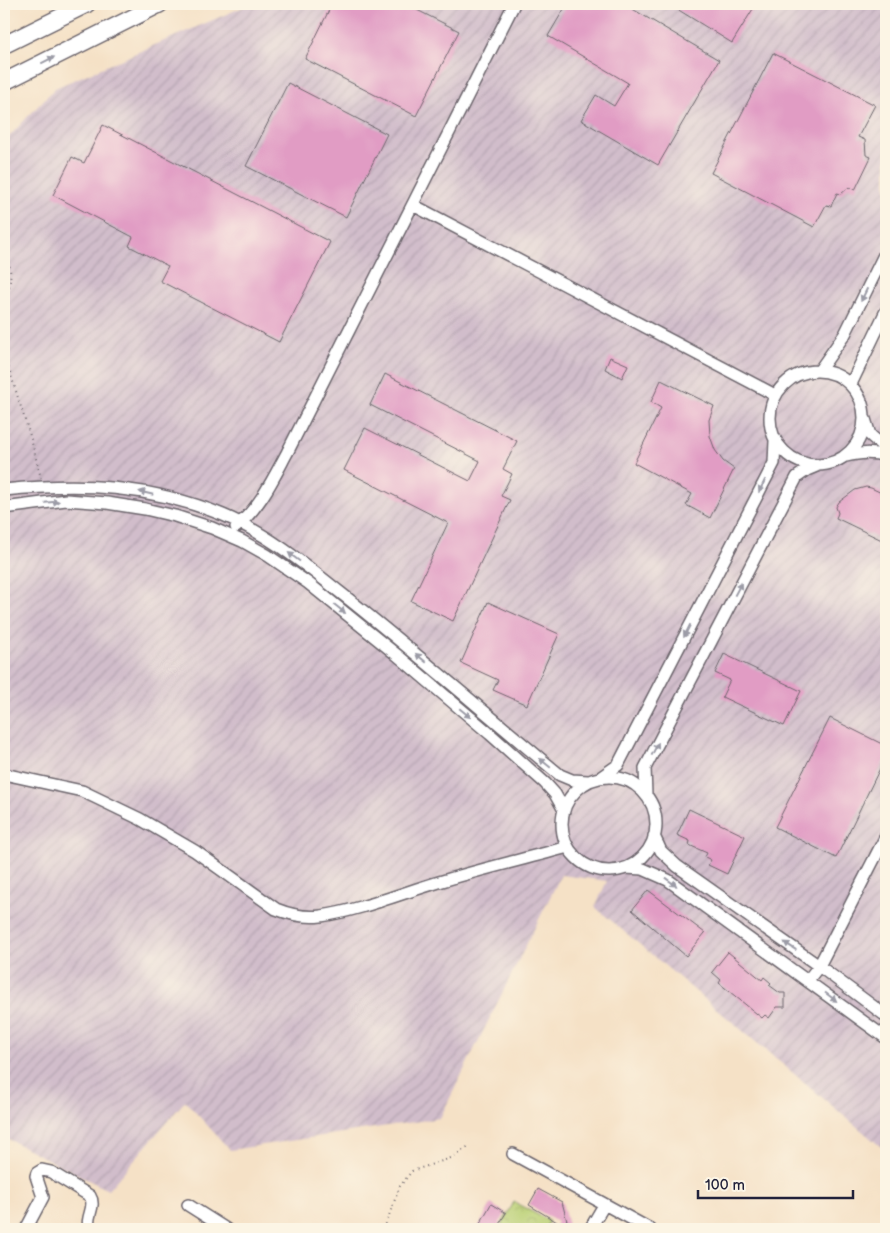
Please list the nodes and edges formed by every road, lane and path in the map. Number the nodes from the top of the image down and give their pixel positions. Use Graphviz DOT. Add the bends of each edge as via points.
graph roads {
  1 [pos="86,4"];
  2 [pos="160,4"];
  3 [pos="514,4"];
  4 [pos="4,45"];
  5 [pos="4,82"];
  6 [pos="413,206"];
  7 [pos="886,251"];
  8 [pos="4,252"];
  9 [pos="4,302"];
  10 [pos="886,311"];
  11 [pos="4,353"];
  12 [pos="818,371"];
  13 [pos="851,384"];
  14 [pos="775,395"];
  15 [pos="864,417"];
  16 [pos="775,441"];
  17 [pos="886,449"];
  18 [pos="846,456"];
  19 [pos="886,456"];
  20 [pos="819,466"];
  21 [pos="42,486"];
  22 [pos="4,490"];
  23 [pos="4,508"];
  24 [pos="240,524"];
  25 [pos="227,534"];
  26 [pos="4,774"];
  27 [pos="601,777"];
  28 [pos="588,781"];
  29 [pos="646,795"];
  30 [pos="564,810"];
  31 [pos="654,836"];
  32 [pos="886,836"];
  33 [pos="568,847"];
  34 [pos="625,868"];
  35 [pos="819,966"];
  36 [pos="808,980"];
  37 [pos="886,1016"];
  38 [pos="886,1038"];
  39 [pos="469,1146"];
  40 [pos="513,1154"];
  41 [pos="188,1205"];
  42 [pos="604,1205"];
  43 [pos="26,1229"];
  44 [pos="90,1229"];
  45 [pos="226,1229"];
  46 [pos="384,1229"];
  47 [pos="590,1229"];
  48 [pos="650,1229"];
  1 -- 4 [label="highway"];
  5 -- 2 [label="highway, one-way"];
  3 -- 6 [label="street"];
  6 -- 14 [label="street"];
  6 -- 24 [label="street" via="265,493"];
  7 -- 12 [label="street, one-way" via="845,334"];
  8 -- 9 [label="path" via="12,274"];
  10 -- 13 [label="street"];
  11 -- 21 [label="path" via="40,468"];
  12 -- 13 [label="street" via="842,377"];
  12 -- 14 [label="street" via="799,373 783,384"];
  13 -- 15 [label="street" via="862,403"];
  14 -- 16 [label="street" via="770,407 770,427"];
  15 -- 17 [label="street" via="870,435"];
  15 -- 18 [label="street" via="862,432"];
  16 -- 20 [label="street" via="793,459"];
  16 -- 27 [label="street, one-way" via="774,463 618,765"];
  18 -- 19 [label="street" via="864,452"];
  18 -- 20 [label="street"];
  29 -- 20 [label="street, one-way" via="645,768 797,477"];
  21 -- 22 [label="street"];
  24 -- 21 [label="street, one-way" via="200,508 134,490"];
  23 -- 25 [label="street, one-way" via="66,500 107,503 175,516"];
  24 -- 25 [label="street"];
  28 -- 24 [label="street, one-way" via="560,775 388,630 300,561"];
  25 -- 30 [label="street, one-way" via="267,555 308,583 375,637 545,783"];
  26 -- 33 [label="street" via="51,783 93,796 140,819 195,851 276,909 289,914 340,913"];
  27 -- 28 [label="street"];
  27 -- 29 [label="street" via="616,776 627,780"];
  28 -- 30 [label="street" via="569,798"];
  29 -- 31 [label="street" via="656,821"];
  30 -- 33 [label="street" via="563,835"];
  31 -- 34 [label="street" via="643,855"];
  35 -- 31 [label="street, one-way" via="671,862"];
  32 -- 35 [label="street"];
  33 -- 34 [label="street" via="576,857 593,867"];
  34 -- 36 [label="street, one-way" via="643,869 668,880"];
  35 -- 36 [label="street"];
  35 -- 37 [label="street"];
  36 -- 38 [label="street, one-way"];
  39 -- 46 [label="path" via="451,1158 412,1171 400,1186"];
  40 -- 42 [label="street"];
  41 -- 45 [label="street"];
  42 -- 47 [label="street"];
  42 -- 48 [label="street"];
  43 -- 44 [label="street" via="43,1196 36,1176 42,1170 51,1172 90,1196 93,1201 88,1223"];
}
